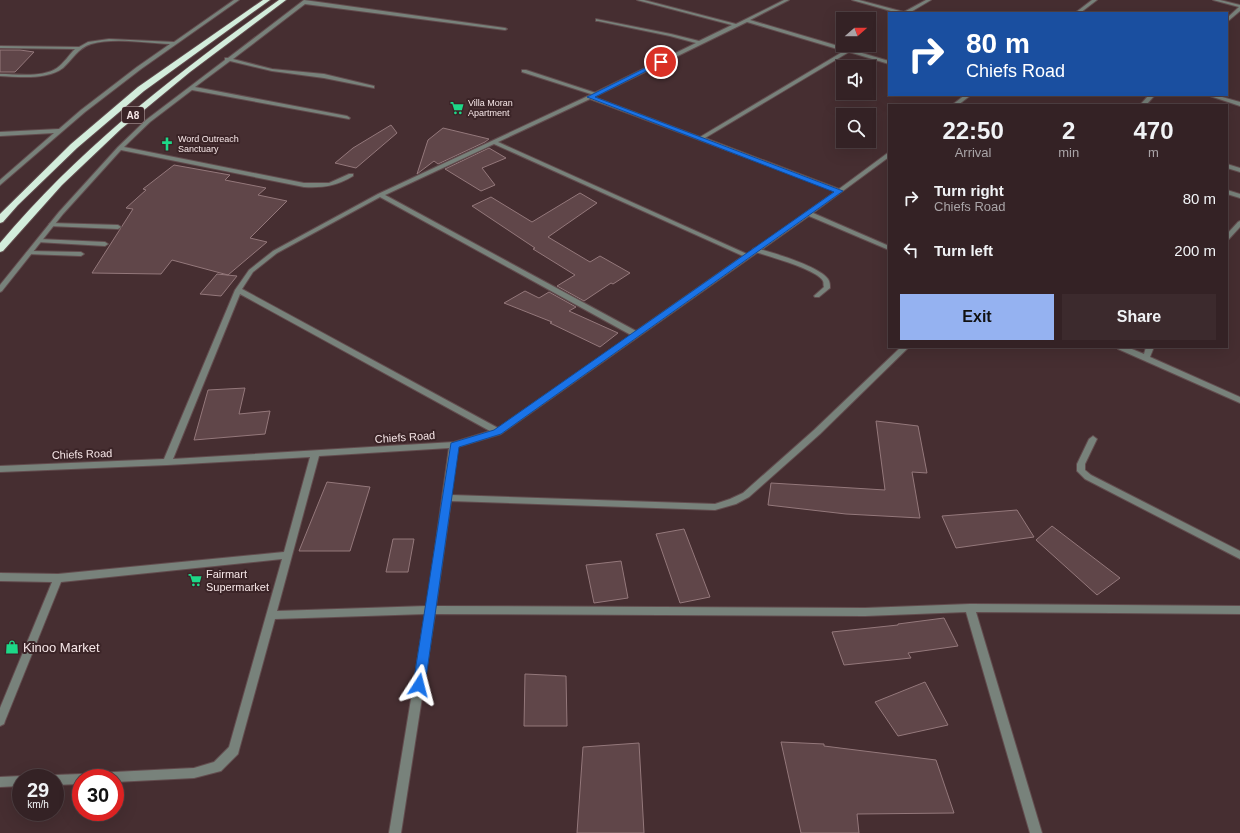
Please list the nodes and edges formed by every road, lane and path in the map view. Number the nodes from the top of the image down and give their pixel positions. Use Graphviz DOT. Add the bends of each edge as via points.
graph roads {
  1 [pos="237,0"];
  2 [pos="267,0"];
  3 [pos="283,0"];
  4 [pos="639,0"];
  5 [pos="787,0"];
  6 [pos="854,0"];
  7 [pos="929,0"];
  8 [pos="1095,0"];
  9 [pos="1215,0"];
  10 [pos="305,1"];
  11 [pos="1240,7"];
  12 [pos="899,12"];
  13 [pos="908,12"];
  14 [pos="1078,12"];
  15 [pos="598,20"];
  16 [pos="746,20"];
  17 [pos="1228,20"];
  18 [pos="736,25"];
  19 [pos="505,29"];
  20 [pos="175,43"];
  21 [pos="700,43"];
  22 [pos="0,47"];
  23 [pos="836,47"];
  24 [pos="79,48"];
  25 [pos="846,52"];
  26 [pos="851,52"];
  27 [pos="227,59"];
  28 [pos="888,63"];
  29 [pos="524,71"];
  30 [pos="0,75"];
  31 [pos="372,87"];
  32 [pos="190,88"];
  33 [pos="596,94"];
  34 [pos="967,96"];
  35 [pos="1151,96"];
  36 [pos="1213,96"];
  37 [pos="590,97"];
  38 [pos="956,104"];
  39 [pos="1143,104"];
  40 [pos="1240,104"];
  41 [pos="347,118"];
  42 [pos="59,131"];
  43 [pos="0,134"];
  44 [pos="700,139"];
  45 [pos="494,142"];
  46 [pos="120,148"];
  47 [pos="888,155"];
  48 [pos="1228,166"];
  49 [pos="1240,170"];
  50 [pos="351,175"];
  51 [pos="0,183"];
  52 [pos="840,191"];
  53 [pos="1228,192"];
  54 [pos="380,196"];
  55 [pos="1240,196"];
  56 [pos="808,213"];
  57 [pos="0,220"];
  58 [pos="1240,223"];
  59 [pos="51,225"];
  60 [pos="118,227"];
  61 [pos="1228,237"];
  62 [pos="39,241"];
  63 [pos="105,244"];
  64 [pos="0,248"];
  65 [pos="888,248"];
  66 [pos="755,250"];
  67 [pos="29,253"];
  68 [pos="81,254"];
  69 [pos="747,256"];
  70 [pos="0,290"];
  71 [pos="238,290"];
  72 [pos="817,296"];
  73 [pos="635,334"];
  74 [pos="904,348"];
  75 [pos="1123,348"];
  76 [pos="1150,348"];
  77 [pos="1146,358"];
  78 [pos="1240,400"];
  79 [pos="498,432"];
  80 [pos="1093,439"];
  81 [pos="454,445"];
  82 [pos="315,454"];
  83 [pos="167,462"];
  84 [pos="0,469"];
  85 [pos="447,498"];
  86 [pos="287,555"];
  87 [pos="1240,555"];
  88 [pos="0,577"];
  89 [pos="58,578"];
  90 [pos="970,608"];
  91 [pos="431,610"];
  92 [pos="1240,610"];
  93 [pos="270,615"];
  94 [pos="0,722"];
  95 [pos="124,776"];
  96 [pos="12,781"];
  97 [pos="0,782"];
  98 [pos="395,833"];
  99 [pos="1036,833"];
  1 -- 20 [label="street"];
  2 -- 57 [label="highway, A8" via="141,89 74,146 15,202"];
  3 -- 64 [label="highway, A8" via="156,96 96,147 31,212"];
  4 -- 18 [label="street"];
  5 -- 16 [label="street"];
  6 -- 12 [label="street"];
  7 -- 13 [label="street"];
  8 -- 14 [label="street"];
  9 -- 11 [label="street"];
  10 -- 19 [label="street"];
  10 -- 27 [label="street"];
  11 -- 17 [label="street"];
  15 -- 21 [label="street"];
  16 -- 18 [label="street"];
  16 -- 23 [label="street"];
  18 -- 21 [label="street"];
  20 -- 24 [label="street" via="99,41"];
  20 -- 42 [label="street"];
  21 -- 33 [label="street"];
  22 -- 24 [label="street"];
  24 -- 30 [label="street" via="59,68 52,71"];
  25 -- 44 [label="street"];
  26 -- 28 [label="street"];
  27 -- 31 [label="street" via="272,70 324,76"];
  27 -- 32 [label="street"];
  29 -- 33 [label="street"];
  32 -- 41 [label="street"];
  32 -- 46 [label="street" via="148,121"];
  33 -- 37 [label="street"];
  34 -- 38 [label="street"];
  35 -- 39 [label="street"];
  36 -- 40 [label="street"];
  37 -- 44 [label="street"];
  37 -- 45 [label="street"];
  42 -- 43 [label="street"];
  42 -- 51 [label="street"];
  44 -- 52 [label="street"];
  45 -- 54 [label="street"];
  45 -- 69 [label="street"];
  46 -- 50 [label="street" via="304,186 330,185"];
  46 -- 59 [label="street"];
  47 -- 52 [label="street, Chiefs Road"];
  48 -- 49 [label="street"];
  52 -- 56 [label="street, Chiefs Road"];
  53 -- 55 [label="street"];
  54 -- 71 [label="street" via="275,252 252,271"];
  54 -- 73 [label="street"];
  56 -- 65 [label="street"];
  56 -- 66 [label="street, Chiefs Road"];
  58 -- 61 [label="street"];
  59 -- 60 [label="street"];
  59 -- 62 [label="street"];
  62 -- 63 [label="street"];
  62 -- 67 [label="street"];
  66 -- 69 [label="street, Chiefs Road"];
  66 -- 72 [label="street" via="820,274 825,278 827,288"];
  67 -- 68 [label="street"];
  67 -- 70 [label="street"];
  69 -- 73 [label="street, Chiefs Road"];
  71 -- 79 [label="street"];
  71 -- 83 [label="street"];
  73 -- 79 [label="street, Chiefs Road"];
  74 -- 85 [label="street" via="817,432 746,495 733,502 715,507"];
  75 -- 77 [label="street"];
  76 -- 77 [label="street"];
  77 -- 78 [label="street"];
  79 -- 81 [label="street, Chiefs Road"];
  80 -- 87 [label="street" via="1081,464 1081,470 1088,477"];
  81 -- 82 [label="street, Chiefs Road"];
  81 -- 85 [label="street"];
  82 -- 83 [label="street, Chiefs Road"];
  82 -- 86 [label="street"];
  83 -- 84 [label="street, Chiefs Road"];
  85 -- 91 [label="street"];
  86 -- 89 [label="street"];
  86 -- 93 [label="street"];
  88 -- 89 [label="street"];
  89 -- 94 [label="street"];
  90 -- 91 [label="street" via="865,612"];
  90 -- 92 [label="street"];
  90 -- 99 [label="street"];
  91 -- 93 [label="street"];
  91 -- 98 [label="street"];
  93 -- 95 [label="street" via="234,750 217,767 194,773"];
  96 -- 97 [label="street"];
}
